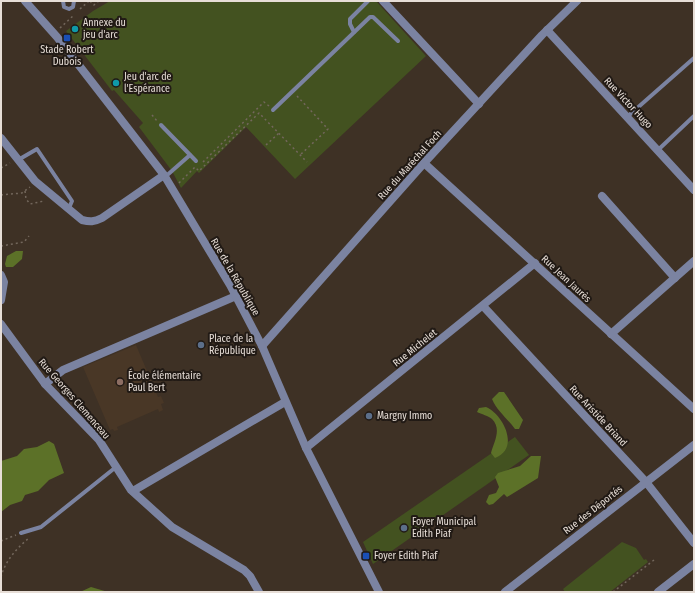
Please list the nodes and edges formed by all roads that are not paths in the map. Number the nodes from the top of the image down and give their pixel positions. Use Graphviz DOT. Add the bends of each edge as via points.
graph roads {
  1 [pos="25,1"];
  2 [pos="64,1"];
  3 [pos="74,1"];
  4 [pos="368,1"];
  5 [pos="383,1"];
  6 [pos="577,1"];
  7 [pos="547,30"];
  8 [pos="354,32"];
  9 [pos="398,41"];
  10 [pos="694,58"];
  11 [pos="479,104"];
  12 [pos="273,110"];
  13 [pos="694,116"];
  14 [pos="627,117"];
  15 [pos="162,125"];
  16 [pos="1,138"];
  17 [pos="658,150"];
  18 [pos="190,154"];
  19 [pos="18,160"];
  20 [pos="196,161"];
  21 [pos="424,163"];
  22 [pos="164,176"];
  23 [pos="694,190"];
  24 [pos="602,196"];
  25 [pos="69,208"];
  26 [pos="694,261"];
  27 [pos="535,263"];
  28 [pos="1,274"];
  29 [pos="675,278"];
  30 [pos="236,296"];
  31 [pos="1,300"];
  32 [pos="483,306"];
  33 [pos="1,324"];
  34 [pos="611,334"];
  35 [pos="262,346"];
  36 [pos="45,384"];
  37 [pos="285,402"];
  38 [pos="694,409"];
  39 [pos="694,444"];
  40 [pos="306,448"];
  41 [pos="117,467"];
  42 [pos="646,482"];
  43 [pos="133,491"];
  44 [pos="21,533"];
  45 [pos="694,543"];
  46 [pos="694,564"];
  47 [pos="259,592"];
  48 [pos="379,592"];
  49 [pos="505,592"];
  50 [pos="658,592"];
  1 -- 22 [label="street, Rue de la République" via="54,34"];
  2 -- 3 [label="lane" via="64,8 69,9 73,7"];
  4 -- 8 [label="lane" via="350,19"];
  5 -- 11 [label="street"];
  6 -- 7 [label="street, Rue du Maréchal Foch"];
  7 -- 11 [label="street, Rue du Maréchal Foch"];
  7 -- 14 [label="street, Rue Victor Hugo"];
  8 -- 9 [label="lane" via="373,17"];
  8 -- 12 [label="lane"];
  10 -- 14 [label="lane"];
  11 -- 21 [label="street, Rue du Maréchal Foch"];
  13 -- 17 [label="lane"];
  14 -- 17 [label="street, Rue Victor Hugo"];
  15 -- 18 [label="lane"];
  16 -- 19 [label="street"];
  17 -- 23 [label="street, Rue Victor Hugo"];
  18 -- 20 [label="lane"];
  18 -- 22 [label="lane"];
  19 -- 25 [label="street" via="35,181"];
  19 -- 25 [label="lane" via="37,149 72,200"];
  21 -- 27 [label="street, Rue Jean Jaurès"];
  21 -- 35 [label="street, Rue du Maréchal Foch"];
  22 -- 25 [label="street" via="97,221 82,220"];
  22 -- 30 [label="street, Rue de la République"];
  24 -- 29 [label="street"];
  26 -- 29 [label="street"];
  27 -- 32 [label="street, Rue Michelet"];
  27 -- 34 [label="street, Rue Jean Jaurès"];
  28 -- 31 [label="street" via="4,282"];
  29 -- 34 [label="street"];
  30 -- 35 [label="street, Rue de la République"];
  30 -- 36 [label="street" via="63,370"];
  32 -- 40 [label="street, Rue Michelet"];
  32 -- 42 [label="street, Rue Aristide Briand"];
  33 -- 36 [label="street, Rue Georges Clemenceau"];
  34 -- 38 [label="street, Rue Jean Jaurès"];
  35 -- 37 [label="street, Rue de la République"];
  36 -- 41 [label="street, Rue Georges Clemenceau" via="99,440"];
  37 -- 40 [label="street, Rue de la République"];
  37 -- 43 [label="street"];
  39 -- 42 [label="street, Rue des Déportés"];
  40 -- 48 [label="street, Rue de la République"];
  41 -- 43 [label="street, Rue Georges Clemenceau"];
  41 -- 44 [label="lane" via="41,527"];
  42 -- 45 [label="street, Rue Aristide Briand"];
  42 -- 49 [label="street, Rue des Déportés"];
  43 -- 47 [label="street, Rue Georges Clemenceau" via="172,527 244,570"];
  46 -- 50 [label="street"];
}
